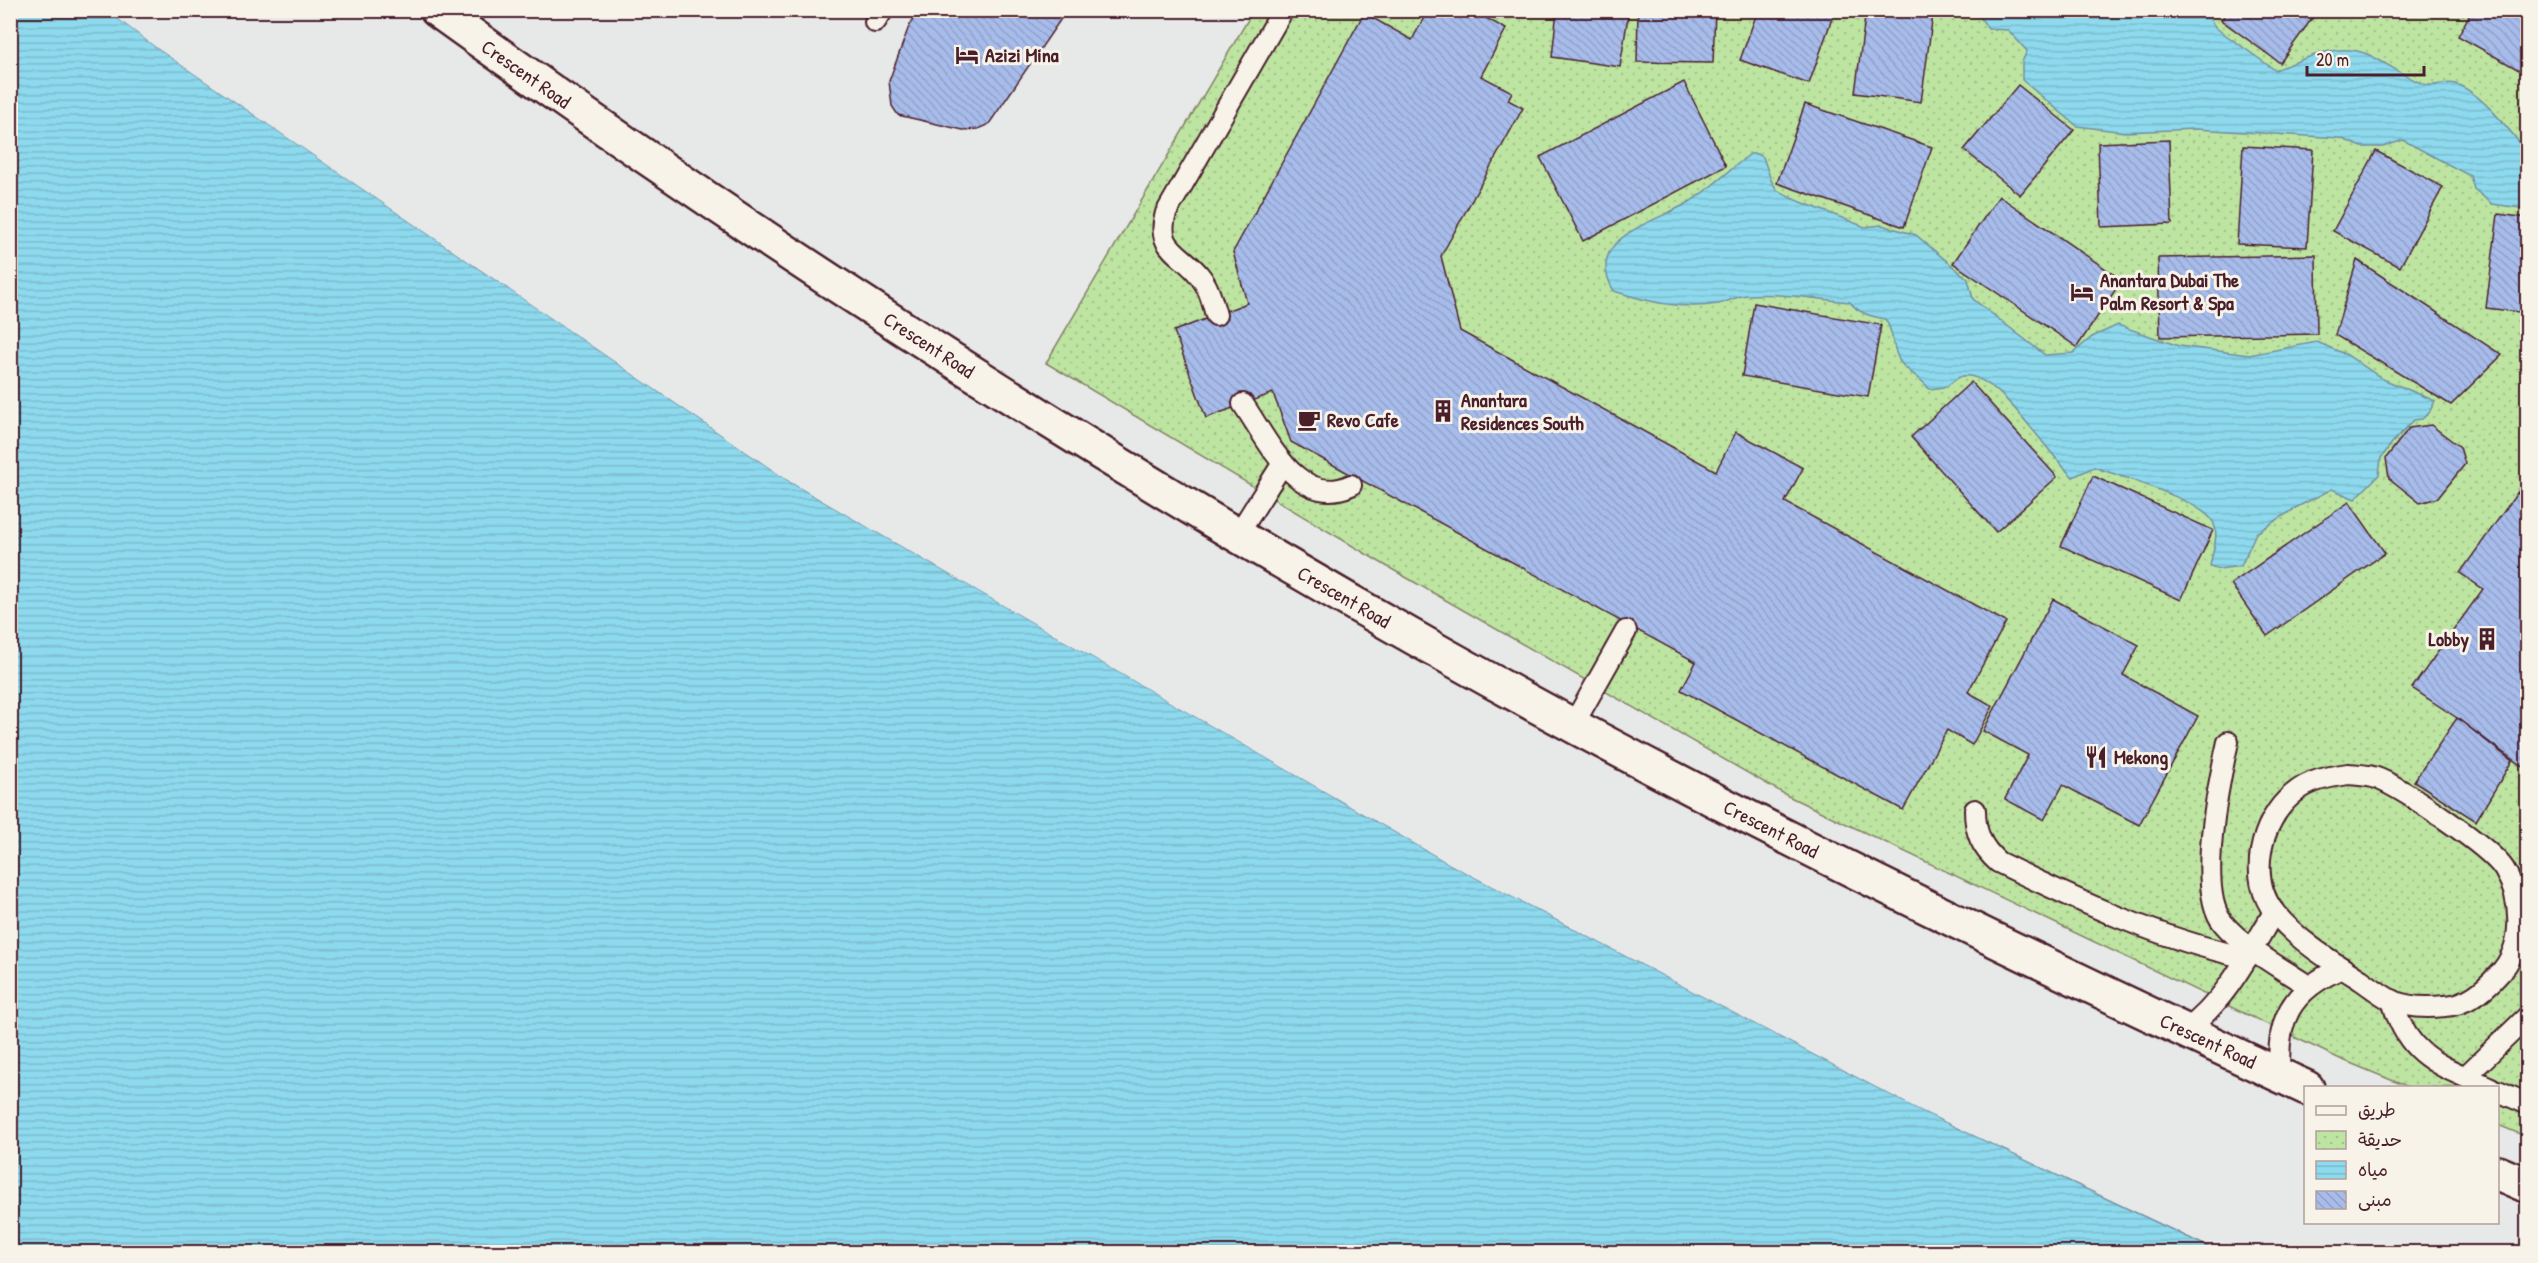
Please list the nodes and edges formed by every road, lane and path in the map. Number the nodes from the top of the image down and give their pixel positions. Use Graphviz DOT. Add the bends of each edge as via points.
graph roads {
  1 [pos="437,10"];
  2 [pos="1283,10"];
  3 [pos="1216,315"];
  4 [pos="1244,404"];
  5 [pos="1283,463"];
  6 [pos="1351,485"];
  7 [pos="1237,536"];
  8 [pos="1626,631"];
  9 [pos="1573,725"];
  10 [pos="2228,742"];
  11 [pos="1975,810"];
  12 [pos="2274,912"];
  13 [pos="2250,953"];
  14 [pos="2342,968"];
  15 [pos="2308,986"];
  16 [pos="2392,1000"];
  17 [pos="2528,1016"];
  18 [pos="2185,1031"];
  19 [pos="2466,1076"];
  20 [pos="2294,1081"];
  21 [pos="2487,1086"];
  22 [pos="2499,1090"];
  23 [pos="2528,1104"];
  24 [pos="2499,1173"];
  25 [pos="2528,1186"];
  1 -- 7 [label="main road, Crescent Road" via="632,149 861,302"];
  2 -- 3 [label="lane" via="1162,225 1171,250 1208,288"];
  4 -- 5 [label="lane"];
  5 -- 6 [label="lane" via="1302,483 1326,492"];
  5 -- 7 [label="lane"];
  7 -- 9 [label="main road, Crescent Road"];
  8 -- 9 [label="lane"];
  9 -- 18 [label="main road, Crescent Road" via="1865,877"];
  10 -- 13 [label="lane" via="2212,836 2213,899 2222,922"];
  11 -- 13 [label="lane" via="1979,839 1998,862 2134,925 2190,944"];
  12 -- 13 [label="lane"];
  12 -- 14 [label="lane"];
  12 -- 16 [label="lane" via="2264,889 2260,863 2263,838 2274,815 2293,793 2319,779 2348,774 2377,778 2403,791 2485,849 2507,875 2519,916 2516,941 2504,970 2481,992 2453,1006 2421,1008"];
  13 -- 15 [label="lane"];
  13 -- 18 [label="lane" via="2220,999"];
  14 -- 15 [label="lane"];
  14 -- 16 [label="lane"];
  15 -- 20 [label="lane" via="2290,1009 2278,1052"];
  16 -- 19 [label="lane" via="2409,1041 2425,1056"];
  17 -- 19 [label="lane"];
  18 -- 20 [label="main road, Crescent Road"];
  19 -- 21 [label="lane"];
  22 -- 23 [label="lane"];
  24 -- 25 [label="main road"];
}
